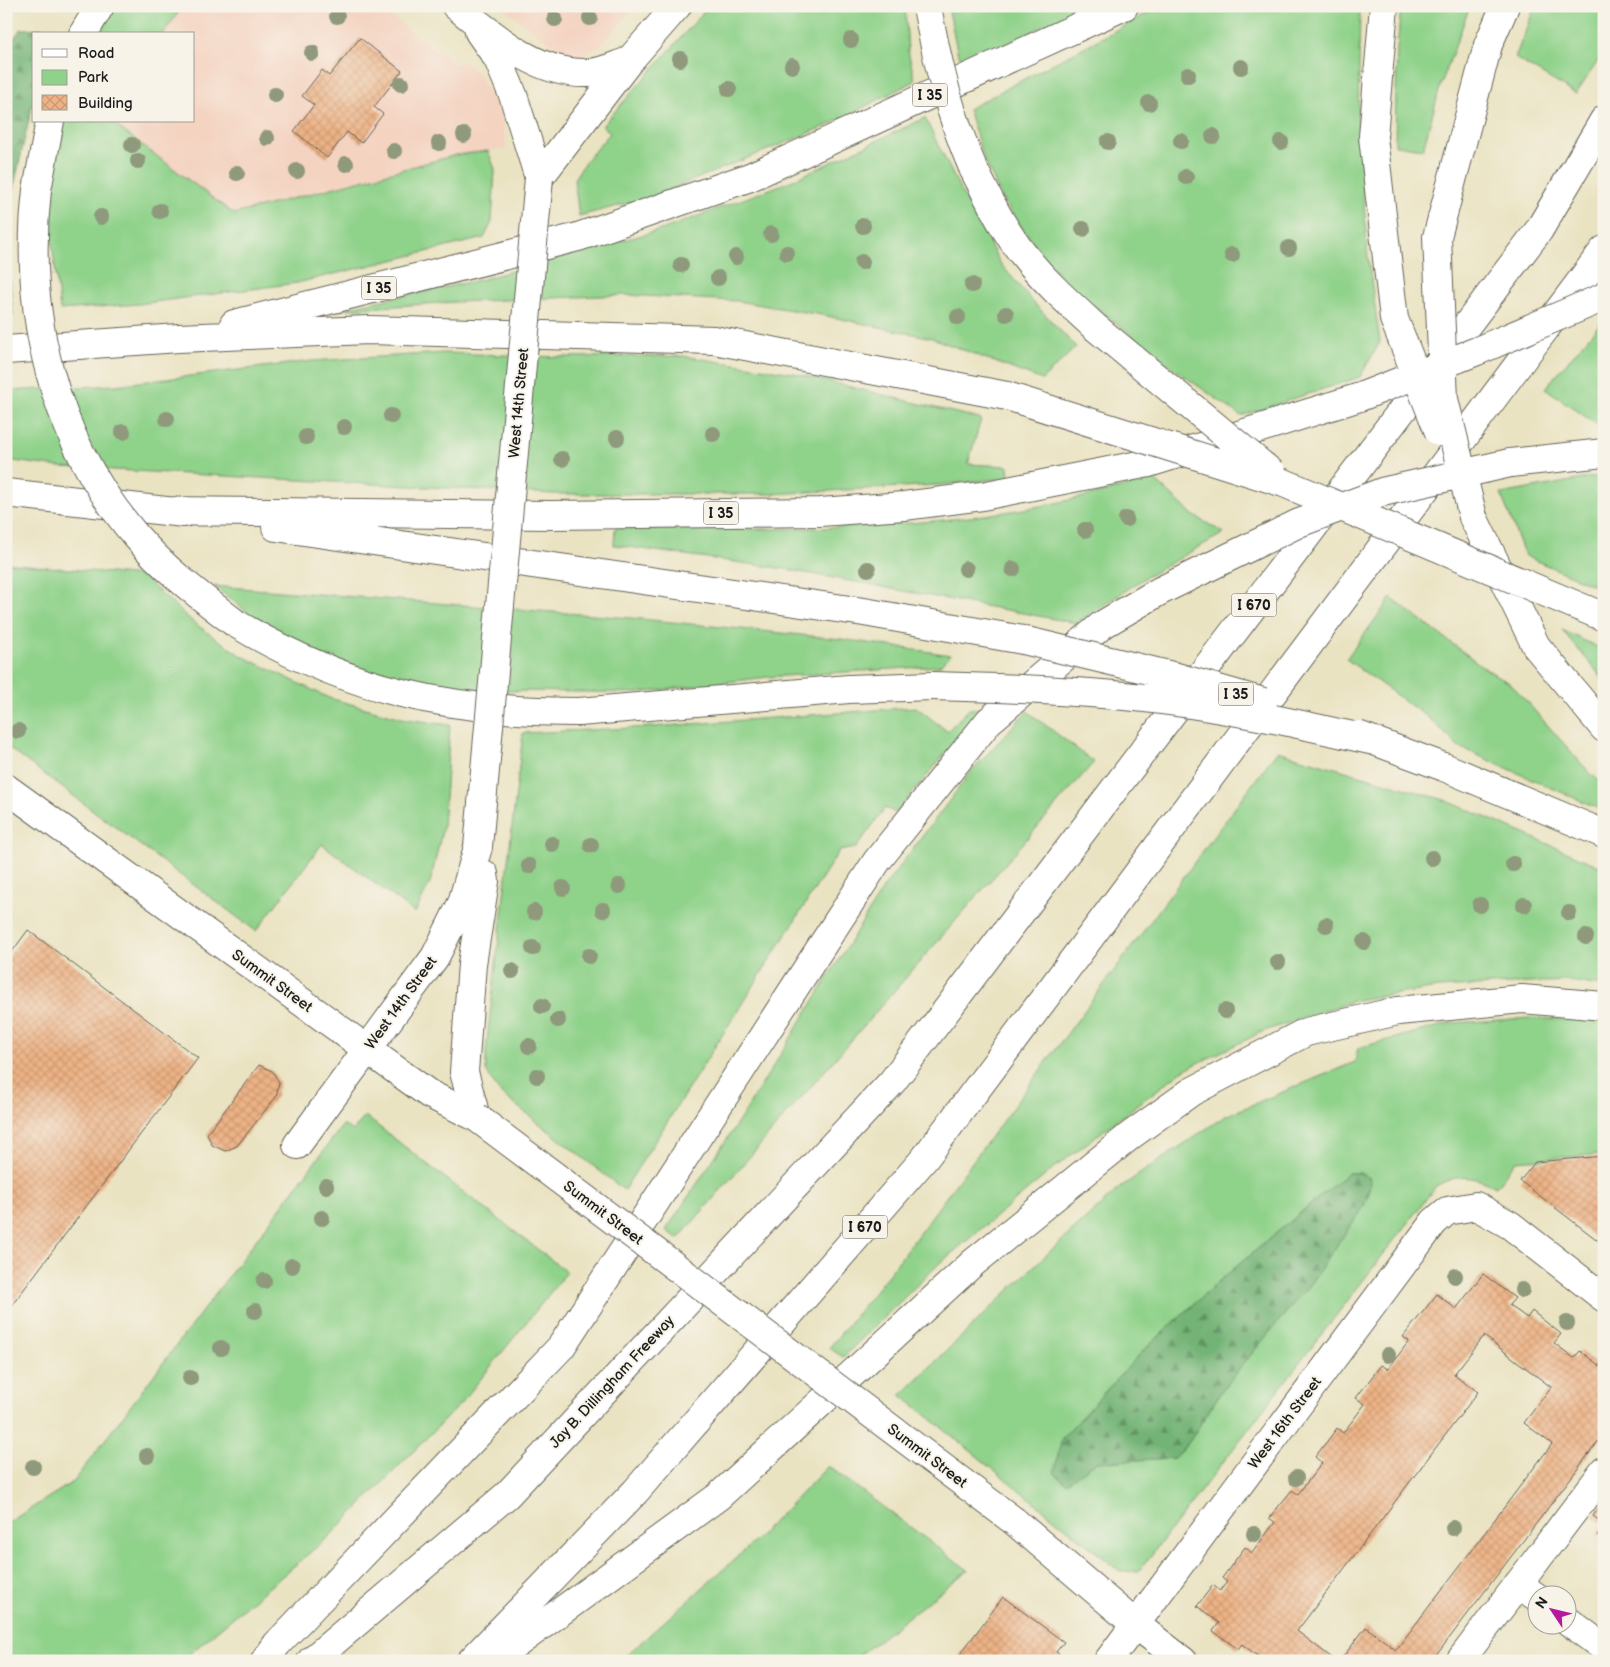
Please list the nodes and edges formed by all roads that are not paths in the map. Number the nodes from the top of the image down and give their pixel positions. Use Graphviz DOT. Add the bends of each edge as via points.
graph roads {
  1 [pos="99,6"];
  2 [pos="677,6"];
  3 [pos="1124,6"];
  4 [pos="1384,6"];
  5 [pos="1505,6"];
  6 [pos="928,9"];
  7 [pos="461,10"];
  8 [pos="84,32"];
  9 [pos="629,61"];
  10 [pos="1604,120"];
  11 [pos="50,122"];
  12 [pos="539,178"];
  13 [pos="1604,250"];
  14 [pos="1604,297"];
  15 [pos="179,338"];
  16 [pos="6,350"];
  17 [pos="1604,453"];
  18 [pos="1284,483"];
  19 [pos="6,494"];
  20 [pos="165,511"];
  21 [pos="1473,517"];
  22 [pos="1604,616"];
  23 [pos="1604,728"];
  24 [pos="1375,740"];
  25 [pos="6,788"];
  26 [pos="1604,834"];
  27 [pos="478,848"];
  28 [pos="1604,1006"];
  29 [pos="368,1050"];
  30 [pos="476,1117"];
  31 [pos="297,1145"];
  32 [pos="1604,1298"];
  33 [pos="1604,1471"];
  34 [pos="1532,1584"];
  35 [pos="1528,1591"];
  36 [pos="1135,1624"];
  37 [pos="1578,1628"];
  38 [pos="1604,1648"];
  39 [pos="266,1661"];
  40 [pos="311,1661"];
  41 [pos="471,1661"];
  42 [pos="493,1661"];
  43 [pos="1108,1661"];
  44 [pos="1183,1661"];
  45 [pos="1460,1661"];
  1 -- 8 [label="main road"];
  2 -- 9 [label="main road"];
  3 -- 15 [label="main road, I 35" via="750,177 578,237"];
  4 -- 21 [label="main road, bridge" via="1373,137 1394,319"];
  5 -- 21 [label="main road, bridge" via="1488,45 1437,237 1444,399"];
  6 -- 18 [label="main road, bridge" via="954,123 994,210 1022,253 1053,289 1096,327"];
  7 -- 9 [label="main road" via="522,55 554,70 590,74"];
  7 -- 12 [label="main road" via="498,58"];
  9 -- 12 [label="main road"];
  10 -- 40 [label="main road, Jay B. Dillingham Freeway / I 670" via="1539,230 892,1082 507,1495"];
  11 -- 24 [label="main road, bridge" via="37,190 32,254 38,323 52,379 76,443 96,481 136,536 188,586 235,623 289,653 362,683 400,694 478,707 579,712 849,689 932,686 1036,689 1170,702 1274,718"];
  12 -- 27 [label="main road, West 14th Street, bridge"];
  13 -- 41 [label="main road, I 670" via="924,1158 635,1492"];
  14 -- 20 [label="main road, I 35, bridge" via="1369,394 1267,428 1149,463 982,496 820,512 571,515"];
  15 -- 16 [label="main road, I 35"];
  15 -- 18 [label="main road, I 35, bridge" via="369,330 714,340 1006,396"];
  17 -- 39 [label="main road, bridge" via="1510,463 1382,492 1299,524 1160,591 1102,625 989,721 877,861 562,1347 277,1644"];
  18 -- 22 [label="main road, I 35, bridge"];
  19 -- 20 [label="main road, I 35"];
  20 -- 24 [label="main road, I 35, bridge" via="864,612 1023,640 1230,692"];
  21 -- 23 [label="main road, bridge" via="1536,646"];
  24 -- 26 [label="main road, I 35, bridge"];
  25 -- 29 [label="main road, Summit Street"];
  27 -- 29 [label="main road, West 14th Street" via="462,904 435,957"];
  27 -- 30 [label="main road, West 14th Street" via="485,881 472,964 464,1072"];
  28 -- 42 [label="main road" via="1522,999 1398,1011 1306,1032 1191,1092 972,1263 719,1496"];
  29 -- 30 [label="main road, Summit Street" via="429,1094"];
  29 -- 31 [label="main road, West 14th Street"];
  30 -- 36 [label="main road, Summit Street, bridge" via="1014,1521"];
  32 -- 36 [label="main road, West 16th Street" via="1510,1225 1476,1206 1447,1212 1434,1222"];
  33 -- 34 [label="main road"];
  35 -- 45 [label="main road"];
  36 -- 43 [label="main road, West 16th Street"];
  36 -- 44 [label="main road, Summit Street"];
  37 -- 38 [label="main road"];
}
